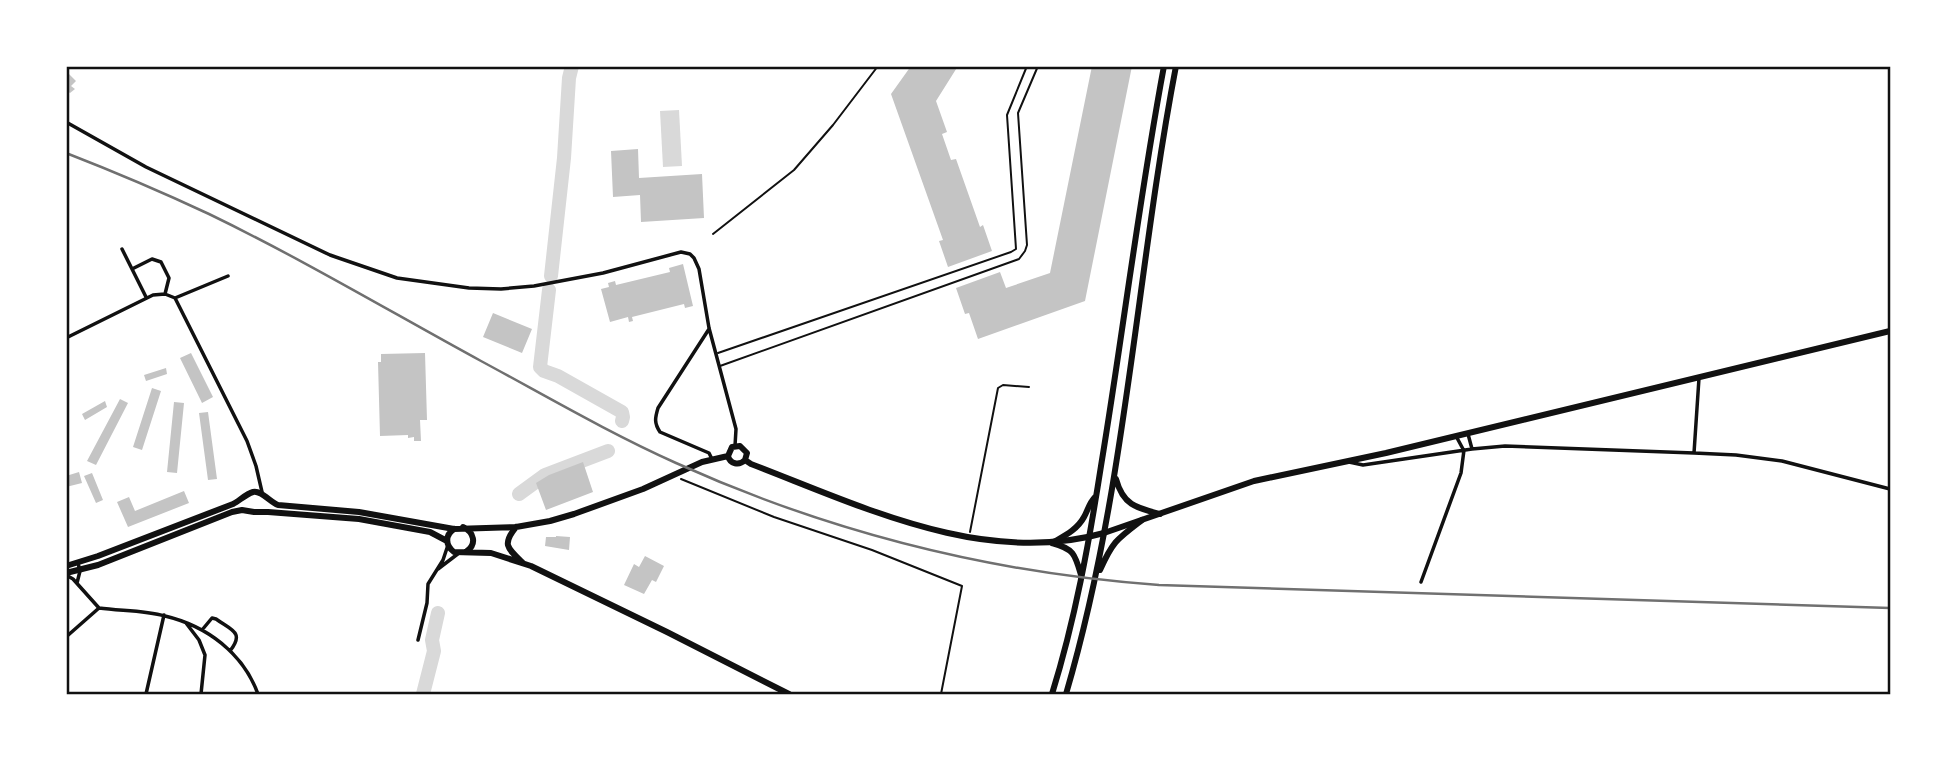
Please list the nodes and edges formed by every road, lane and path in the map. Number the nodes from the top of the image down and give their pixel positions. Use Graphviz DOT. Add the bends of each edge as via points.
graph roads {
  1 [pos="878,66"];
  2 [pos="1027,66"];
  3 [pos="1038,66"];
  4 [pos="1164,66"];
  5 [pos="1176,66"];
  6 [pos="66,122"];
  7 [pos="713,234"];
  8 [pos="122,249"];
  9 [pos="132,269"];
  10 [pos="229,276"];
  11 [pos="165,294"];
  12 [pos="147,298"];
  13 [pos="175,298"];
  14 [pos="709,328"];
  15 [pos="1891,331"];
  16 [pos="66,338"];
  17 [pos="716,354"];
  18 [pos="719,366"];
  19 [pos="1699,378"];
  20 [pos="1029,387"];
  21 [pos="1468,433"];
  22 [pos="1456,436"];
  23 [pos="735,446"];
  24 [pos="1472,449"];
  25 [pos="1464,450"];
  26 [pos="1694,453"];
  27 [pos="728,456"];
  28 [pos="712,459"];
  29 [pos="745,460"];
  30 [pos="1347,462"];
  31 [pos="1114,474"];
  32 [pos="674,476"];
  33 [pos="258,477"];
  34 [pos="1891,489"];
  35 [pos="248,495"];
  36 [pos="263,496"];
  37 [pos="1096,496"];
  38 [pos="249,510"];
  39 [pos="259,512"];
  40 [pos="1160,514"];
  41 [pos="1142,520"];
  42 [pos="463,527"];
  43 [pos="516,527"];
  44 [pos="454,528"];
  45 [pos="492,528"];
  46 [pos="1104,533"];
  47 [pos="969,536"];
  48 [pos="1089,537"];
  49 [pos="473,539"];
  50 [pos="447,543"];
  51 [pos="1052,543"];
  52 [pos="462,553"];
  53 [pos="491,553"];
  54 [pos="1103,556"];
  55 [pos="524,563"];
  56 [pos="72,570"];
  57 [pos="434,573"];
  58 [pos="1082,577"];
  59 [pos="1421,582"];
  60 [pos="77,583"];
  61 [pos="99,608"];
  62 [pos="164,615"];
  63 [pos="186,623"];
  64 [pos="202,630"];
  65 [pos="66,637"];
  66 [pos="418,640"];
  67 [pos="230,651"];
  68 [pos="146,695"];
  69 [pos="201,695"];
  70 [pos="258,695"];
  71 [pos="789,695"];
  72 [pos="941,695"];
  73 [pos="1052,695"];
  74 [pos="1066,695"];
  1 -- 7 [label="path" via="794,170"];
  2 -- 17 [label="lane" via="1007,115 1016,249"];
  3 -- 18 [label="lane" via="1018,113 1027,245 1019,259"];
  4 -- 37 [label="main road"];
  5 -- 31 [label="main road"];
  6 -- 14 [label="street" via="146,167 330,255 397,278 502,289 569,280 681,252 690,254 699,269"];
  8 -- 9 [label="street"];
  9 -- 11 [label="street" via="152,259 161,262 169,278"];
  9 -- 12 [label="street"];
  10 -- 13 [label="street"];
  11 -- 12 [label="street"];
  11 -- 13 [label="street"];
  12 -- 16 [label="street"];
  13 -- 33 [label="street" via="247,441"];
  14 -- 17 [label="street"];
  14 -- 28 [label="street" via="655,417 660,432 709,453"];
  15 -- 19 [label="main road"];
  17 -- 18 [label="street"];
  18 -- 23 [label="street" via="736,429"];
  19 -- 21 [label="main road"];
  19 -- 26 [label="street"];
  20 -- 47 [label="path" via="1000,385 996,392"];
  21 -- 22 [label="main road"];
  21 -- 24 [label="street"];
  22 -- 25 [label="street"];
  22 -- 30 [label="main road"];
  23 -- 27 [label="main road"];
  23 -- 29 [label="main road" via="745,449"];
  24 -- 25 [label="street"];
  24 -- 26 [label="street" via="1517,446"];
  25 -- 30 [label="street" via="1363,465"];
  25 -- 59 [label="street" via="1461,473"];
  26 -- 34 [label="street" via="1782,461"];
  27 -- 28 [label="main road"];
  27 -- 29 [label="main road" via="735,464"];
  28 -- 32 [label="main road"];
  29 -- 47 [label="main road" via="902,520"];
  30 -- 40 [label="main road" via="1254,481"];
  31 -- 40 [label="main road" via="1131,506"];
  31 -- 46 [label="main road"];
  32 -- 43 [label="main road" via="574,514"];
  32 -- 72 [label="path" via="962,586"];
  33 -- 35 [label="street"];
  33 -- 36 [label="street"];
  35 -- 36 [label="main road" via="256,492"];
  35 -- 38 [label="main road"];
  35 -- 56 [label="main road"];
  36 -- 39 [label="main road" via="265,506"];
  36 -- 44 [label="main road" via="278,505 359,512"];
  37 -- 48 [label="main road"];
  37 -- 51 [label="main road" via="1074,529"];
  38 -- 39 [label="main road"];
  38 -- 56 [label="main road" via="223,515"];
  39 -- 50 [label="main road" via="359,519 430,532"];
  40 -- 41 [label="main road"];
  41 -- 46 [label="main road"];
  41 -- 54 [label="main road"];
  42 -- 44 [label="main road"];
  42 -- 45 [label="main road"];
  42 -- 49 [label="main road"];
  43 -- 45 [label="main road"];
  43 -- 55 [label="main road" via="508,537 508,547"];
  44 -- 50 [label="main road"];
  45 -- 49 [label="main road"];
  46 -- 48 [label="main road"];
  46 -- 54 [label="main road"];
  47 -- 51 [label="main road"];
  48 -- 51 [label="main road"];
  48 -- 58 [label="main road"];
  49 -- 52 [label="main road" via="470,549"];
  49 -- 53 [label="main road"];
  50 -- 52 [label="main road" via="454,552"];
  50 -- 57 [label="street"];
  51 -- 58 [label="main road" via="1075,555"];
  52 -- 53 [label="main road"];
  52 -- 57 [label="street"];
  53 -- 55 [label="main road"];
  54 -- 74 [label="main road"];
  55 -- 71 [label="main road"];
  56 -- 60 [label="street"];
  56 -- 60 [label="street"];
  57 -- 66 [label="street"];
  58 -- 73 [label="main road"];
  60 -- 61 [label="street"];
  61 -- 62 [label="street"];
  61 -- 65 [label="street"];
  62 -- 63 [label="street"];
  62 -- 68 [label="street"];
  63 -- 64 [label="street"];
  63 -- 69 [label="street" via="205,655"];
  64 -- 67 [label="street"];
  64 -- 67 [label="street" via="212,618 236,634 237,642"];
  67 -- 70 [label="street" via="249,674"];
}
